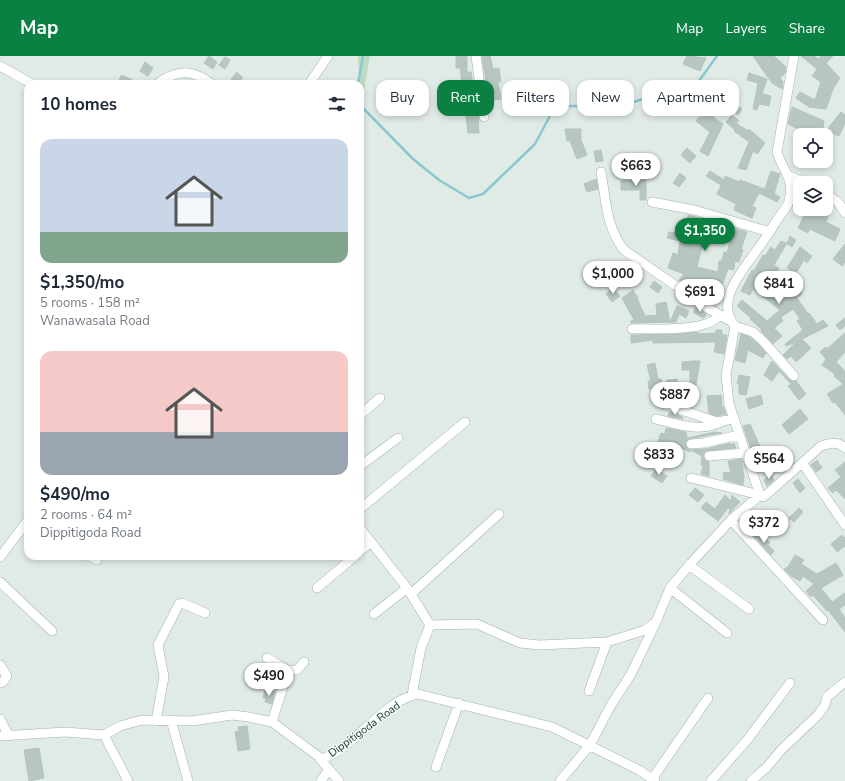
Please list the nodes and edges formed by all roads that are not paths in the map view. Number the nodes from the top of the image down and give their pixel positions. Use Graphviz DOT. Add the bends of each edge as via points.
graph roads {
  1 [pos="328,56"];
  2 [pos="476,56"];
  3 [pos="794,56"];
  4 [pos="0,66"];
  5 [pos="25,80"];
  6 [pos="160,80"];
  7 [pos="206,80"];
  8 [pos="312,80"];
  9 [pos="484,118"];
  10 [pos="602,172"];
  11 [pos="790,176"];
  12 [pos="793,177"];
  13 [pos="833,199"];
  14 [pos="652,202"];
  15 [pos="844,211"];
  16 [pos="770,232"];
  17 [pos="720,315"];
  18 [pos="733,323"];
  19 [pos="632,329"];
  20 [pos="794,376"];
  21 [pos="380,398"];
  22 [pos="661,403"];
  23 [pos="364,412"];
  24 [pos="733,418"];
  25 [pos="656,419"];
  26 [pos="465,422"];
  27 [pos="721,422"];
  28 [pos="739,435"];
  29 [pos="398,438"];
  30 [pos="692,444"];
  31 [pos="845,448"];
  32 [pos="745,453"];
  33 [pos="709,456"];
  34 [pos="364,463"];
  35 [pos="803,464"];
  36 [pos="692,478"];
  37 [pos="760,495"];
  38 [pos="364,506"];
  39 [pos="499,514"];
  40 [pos="731,520"];
  41 [pos="24,525"];
  42 [pos="845,525"];
  43 [pos="364,534"];
  44 [pos="370,543"];
  45 [pos="364,548"];
  46 [pos="0,557"];
  47 [pos="350,560"];
  48 [pos="689,565"];
  49 [pos="0,582"];
  50 [pos="317,588"];
  51 [pos="670,588"];
  52 [pos="409,591"];
  53 [pos="749,608"];
  54 [pos="205,614"];
  55 [pos="374,614"];
  56 [pos="823,620"];
  57 [pos="656,622"];
  58 [pos="430,625"];
  59 [pos="52,631"];
  60 [pos="726,633"];
  61 [pos="607,642"];
  62 [pos="267,658"];
  63 [pos="304,662"];
  64 [pos="0,665"];
  65 [pos="288,671"];
  66 [pos="845,682"];
  67 [pos="0,683"];
  68 [pos="790,683"];
  69 [pos="589,691"];
  70 [pos="412,695"];
  71 [pos="708,698"];
  72 [pos="459,703"];
  73 [pos="0,719"];
  74 [pos="171,720"];
  75 [pos="156,721"];
  76 [pos="272,722"];
  77 [pos="4,735"];
  78 [pos="104,735"];
  79 [pos="590,745"];
  80 [pos="320,759"];
  81 [pos="436,767"];
  82 [pos="329,769"];
  83 [pos="654,780"];
  84 [pos="128,781"];
  85 [pos="188,781"];
  86 [pos="321,781"];
  87 [pos="339,781"];
  88 [pos="560,781"];
  89 [pos="711,781"];
  90 [pos="751,781"];
  1 -- 8 [label="street"];
  2 -- 9 [label="street"];
  3 -- 11 [label="street" via="778,152 780,162"];
  4 -- 5 [label="street"];
  6 -- 7 [label="street" via="180,72 198,74"];
  10 -- 17 [label="street" via="611,228 624,250"];
  11 -- 12 [label="street"];
  11 -- 16 [label="street" via="789,202"];
  13 -- 15 [label="street"];
  14 -- 16 [label="street" via="694,210"];
  16 -- 18 [label="street" via="743,267 731,289 728,309"];
  17 -- 18 [label="street"];
  17 -- 19 [label="street" via="711,322 698,326"];
  18 -- 20 [label="street" via="753,332 764,341"];
  18 -- 24 [label="street" via="726,375"];
  21 -- 23 [label="street"];
  22 -- 27 [label="street"];
  24 -- 27 [label="street"];
  24 -- 28 [label="street"];
  25 -- 27 [label="street" via="695,428 711,427"];
  26 -- 38 [label="street"];
  28 -- 30 [label="street" via="704,444"];
  28 -- 32 [label="street"];
  29 -- 34 [label="street"];
  31 -- 35 [label="street" via="840,444 821,446"];
  32 -- 33 [label="street"];
  32 -- 37 [label="street"];
  35 -- 37 [label="street" via="766,495"];
  35 -- 42 [label="street"];
  36 -- 37 [label="street"];
  37 -- 40 [label="street"];
  39 -- 52 [label="street"];
  40 -- 48 [label="street"];
  40 -- 56 [label="street"];
  41 -- 46 [label="street"];
  43 -- 44 [label="street"];
  44 -- 45 [label="street"];
  44 -- 52 [label="street"];
  47 -- 50 [label="street"];
  48 -- 51 [label="street"];
  48 -- 53 [label="street"];
  49 -- 59 [label="street"];
  51 -- 57 [label="street"];
  51 -- 60 [label="street"];
  52 -- 55 [label="street"];
  52 -- 58 [label="street"];
  54 -- 75 [label="street" via="182,603 179,604 158,645 164,677"];
  57 -- 61 [label="street" via="645,630"];
  57 -- 79 [label="street" via="631,674"];
  58 -- 61 [label="street" via="477,624 520,643 539,645"];
  58 -- 70 [label="street" via="421,648"];
  61 -- 69 [label="street"];
  62 -- 65 [label="street"];
  63 -- 65 [label="street" via="297,670"];
  64 -- 67 [label="street" via="7,676"];
  65 -- 76 [label="street"];
  66 -- 90 [label="street" via="827,697 818,714 781,750 768,767"];
  68 -- 89 [label="street" via="748,739"];
  70 -- 72 [label="street, Dippitigoda Road"];
  70 -- 80 [label="street, Dippitigoda Road" via="385,711 328,756"];
  71 -- 83 [label="street"];
  72 -- 79 [label="street, Dippitigoda Road" via="552,727"];
  72 -- 81 [label="street"];
  73 -- 77 [label="street"];
  74 -- 75 [label="street, Dippitigoda Road"];
  74 -- 76 [label="street, Dippitigoda Road" via="192,721 232,715"];
  74 -- 85 [label="street"];
  75 -- 78 [label="street, Dippitigoda Road" via="136,721"];
  76 -- 80 [label="street, Dippitigoda Road"];
  77 -- 78 [label="street" via="65,732"];
  78 -- 84 [label="street"];
  79 -- 83 [label="street, Dippitigoda Road"];
  79 -- 88 [label="street"];
  80 -- 82 [label="street"];
  82 -- 86 [label="street"];
  82 -- 87 [label="street"];
}
